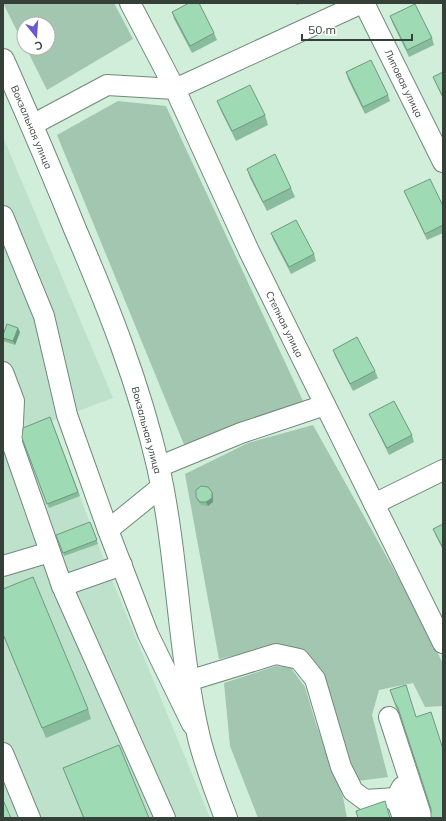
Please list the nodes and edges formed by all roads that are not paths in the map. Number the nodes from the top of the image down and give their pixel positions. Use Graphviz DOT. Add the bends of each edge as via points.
graph roads {
  1 [pos="130,3"];
  2 [pos="363,3"];
  3 [pos="3,60"];
  4 [pos="175,89"];
  5 [pos="32,125"];
  6 [pos="443,162"];
  7 [pos="3,216"];
  8 [pos="3,372"];
  9 [pos="325,405"];
  10 [pos="443,470"];
  11 [pos="160,477"];
  12 [pos="374,504"];
  13 [pos="108,530"];
  14 [pos="50,552"];
  15 [pos="122,565"];
  16 [pos="3,566"];
  17 [pos="62,586"];
  18 [pos="443,643"];
  19 [pos="188,681"];
  20 [pos="389,717"];
  21 [pos="200,739"];
  22 [pos="3,753"];
  23 [pos="408,777"];
  24 [pos="396,798"];
  25 [pos="30,818"];
  26 [pos="165,818"];
  27 [pos="226,818"];
  28 [pos="403,818"];
  29 [pos="422,818"];
  1 -- 4 [label="street, Степная улица"];
  2 -- 4 [label="street"];
  2 -- 6 [label="street, Липовая улица"];
  3 -- 5 [label="main road, Вокзальная улица"];
  4 -- 5 [label="street" via="107,85"];
  4 -- 9 [label="street, Степная улица" via="249,251"];
  5 -- 11 [label="main road, Вокзальная улица" via="97,281 129,366"];
  7 -- 13 [label="street" via="44,316 67,415"];
  8 -- 14 [label="street" via="14,401 12,444"];
  9 -- 11 [label="street" via="241,433"];
  9 -- 12 [label="street, Степная улица"];
  10 -- 12 [label="street"];
  11 -- 13 [label="street"];
  11 -- 19 [label="main road, Вокзальная улица"];
  12 -- 18 [label="street, Степная улица"];
  13 -- 15 [label="street"];
  14 -- 16 [label="street"];
  14 -- 17 [label="street"];
  15 -- 17 [label="street"];
  15 -- 21 [label="street" via="148,634"];
  17 -- 26 [label="street"];
  19 -- 21 [label="main road, Вокзальная улица"];
  19 -- 24 [label="street" via="276,654 299,659 315,679 341,767 353,791 364,800"];
  20 -- 23 [label="street"];
  21 -- 27 [label="main road, Вокзальная улица" via="214,788"];
  22 -- 25 [label="street"];
  23 -- 24 [label="street"];
  23 -- 29 [label="street"];
  24 -- 28 [label="street"];
}
